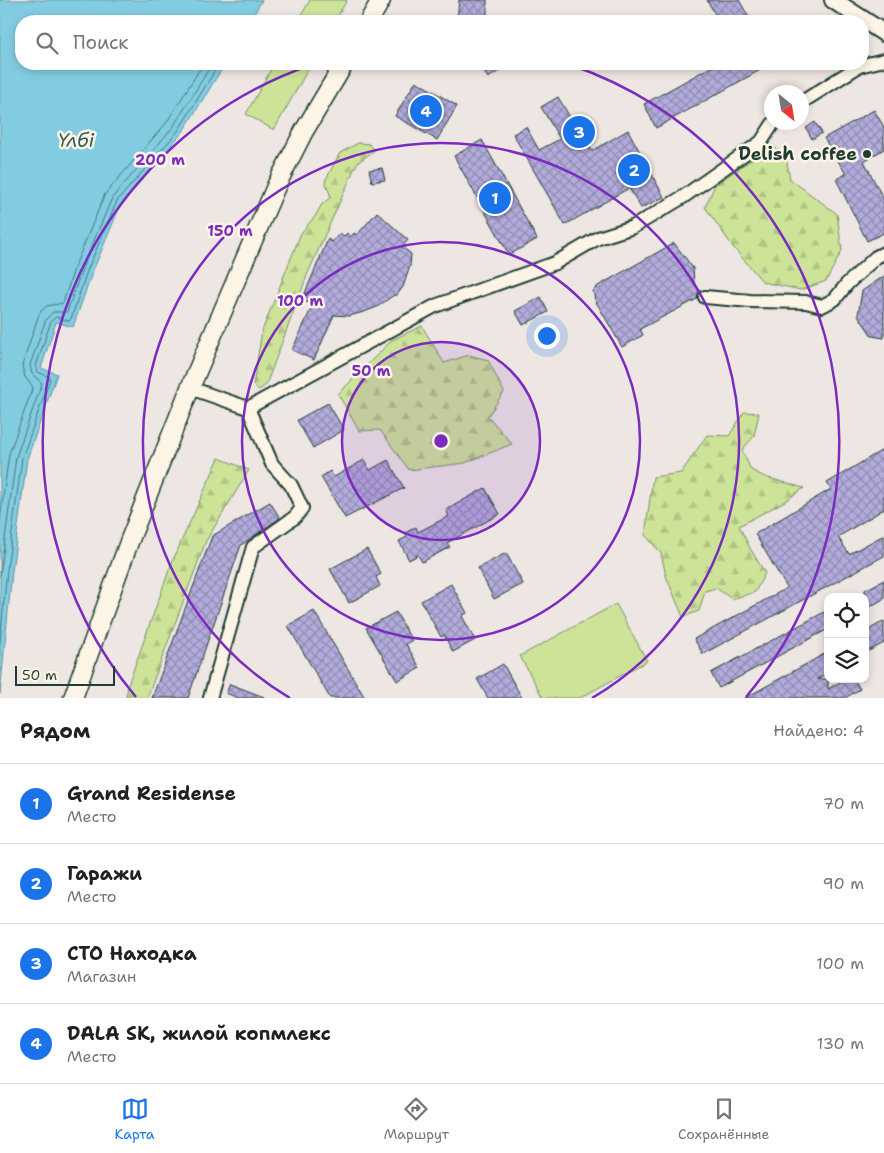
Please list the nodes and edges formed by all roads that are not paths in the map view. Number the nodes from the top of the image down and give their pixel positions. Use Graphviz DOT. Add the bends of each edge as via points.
graph roads {
  1 [pos="381,0"];
  2 [pos="832,0"];
  3 [pos="372,15"];
  4 [pos="856,15"];
  5 [pos="869,23"];
  6 [pos="884,33"];
  7 [pos="884,60"];
  8 [pos="869,64"];
  9 [pos="340,70"];
  10 [pos="853,70"];
  11 [pos="809,98"];
  12 [pos="769,130"];
  13 [pos="884,253"];
  14 [pos="706,297"];
  15 [pos="190,388"];
  16 [pos="248,408"];
  17 [pos="73,698"];
  18 [pos="210,698"];
  1 -- 3 [label="main road"];
  2 -- 4 [label="street"];
  5 -- 6 [label="street"];
  7 -- 8 [label="street"];
  9 -- 15 [label="main road" via="277,184"];
  10 -- 11 [label="street"];
  12 -- 16 [label="street" via="761,142 683,197 633,227 598,238 555,263 435,306"];
  13 -- 14 [label="street" via="822,306 806,302"];
  15 -- 16 [label="street"];
  15 -- 17 [label="main road" via="129,542"];
  16 -- 18 [label="street" via="272,464 291,485 302,508 295,517 253,547"];
}
